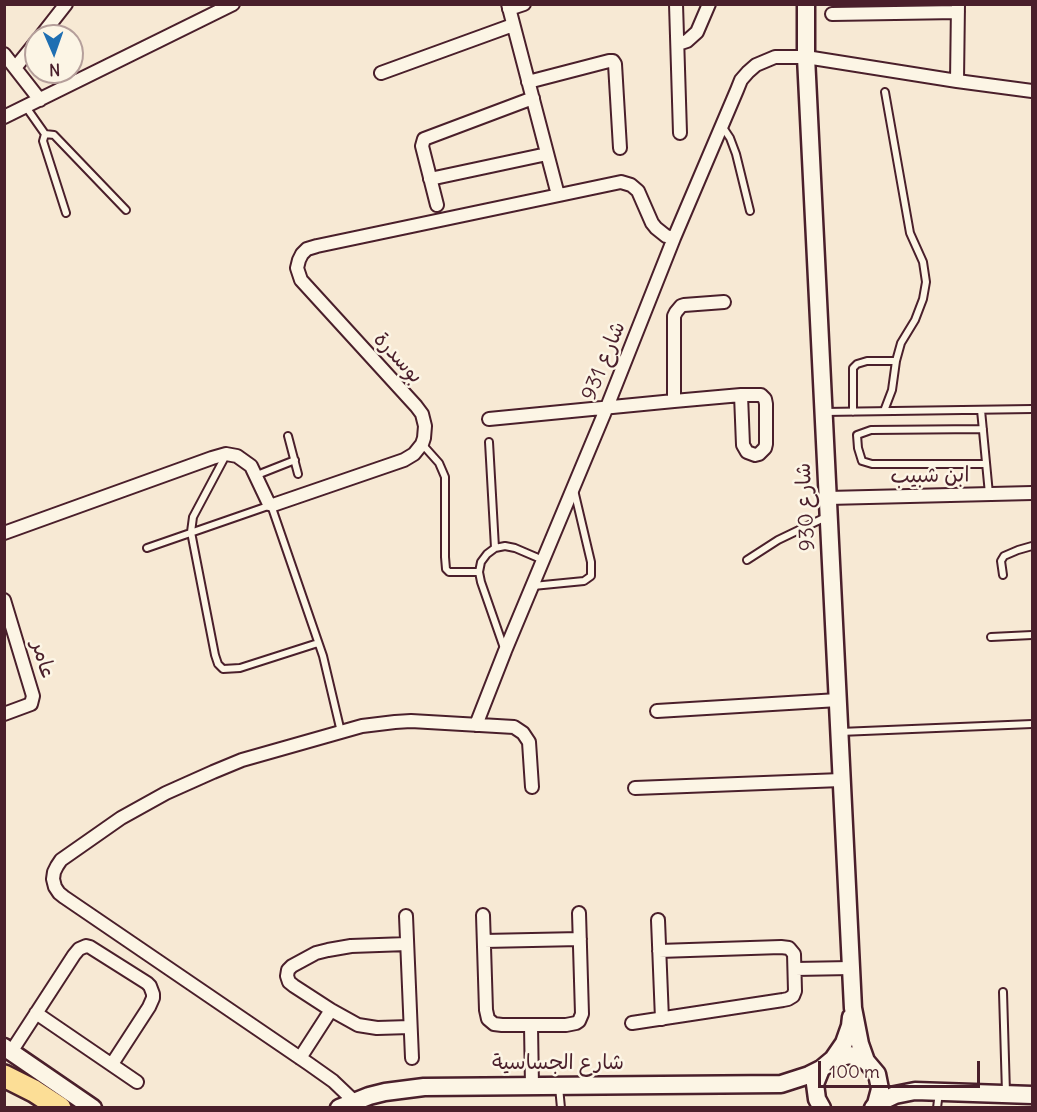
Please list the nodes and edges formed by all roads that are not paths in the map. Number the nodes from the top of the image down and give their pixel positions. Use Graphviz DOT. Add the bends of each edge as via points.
graph roads {
  1 [pos="66,4"];
  2 [pos="233,4"];
  3 [pos="524,4"];
  4 [pos="676,4"];
  5 [pos="709,4"];
  6 [pos="806,4"];
  7 [pos="508,7"];
  8 [pos="958,8"];
  9 [pos="832,14"];
  10 [pos="50,24"];
  11 [pos="513,26"];
  12 [pos="678,44"];
  13 [pos="4,54"];
  14 [pos="24,57"];
  15 [pos="806,57"];
  16 [pos="15,68"];
  17 [pos="381,73"];
  18 [pos="957,81"];
  19 [pos="528,82"];
  20 [pos="1032,91"];
  21 [pos="885,92"];
  22 [pos="533,98"];
  23 [pos="40,100"];
  24 [pos="26,107"];
  25 [pos="4,117"];
  26 [pos="722,126"];
  27 [pos="680,132"];
  28 [pos="45,134"];
  29 [pos="620,148"];
  30 [pos="547,154"];
  31 [pos="430,179"];
  32 [pos="558,195"];
  33 [pos="437,205"];
  34 [pos="126,210"];
  35 [pos="750,211"];
  36 [pos="66,213"];
  37 [pos="674,238"];
  38 [pos="724,302"];
  39 [pos="896,361"];
  40 [pos="741,395"];
  41 [pos="674,401"];
  42 [pos="607,407"];
  43 [pos="1032,409"];
  44 [pos="981,410"];
  45 [pos="884,411"];
  46 [pos="824,412"];
  47 [pos="853,412"];
  48 [pos="489,419"];
  49 [pos="983,429"];
  50 [pos="288,436"];
  51 [pos="489,442"];
  52 [pos="422,444"];
  53 [pos="226,454"];
  54 [pos="295,460"];
  55 [pos="986,464"];
  56 [pos="298,474"];
  57 [pos="257,476"];
  58 [pos="573,488"];
  59 [pos="1032,493"];
  60 [pos="989,494"];
  61 [pos="828,498"];
  62 [pos="271,505"];
  63 [pos="829,515"];
  64 [pos="190,532"];
  65 [pos="4,533"];
  66 [pos="1032,546"];
  67 [pos="147,548"];
  68 [pos="495,549"];
  69 [pos="543,560"];
  70 [pos="747,560"];
  71 [pos="479,572"];
  72 [pos="1003,575"];
  73 [pos="532,586"];
  74 [pos="4,600"];
  75 [pos="10,635"];
  76 [pos="1032,635"];
  77 [pos="992,637"];
  78 [pos="318,643"];
  79 [pos="505,651"];
  80 [pos="838,700"];
  81 [pos="657,711"];
  82 [pos="4,714"];
  83 [pos="1032,724"];
  84 [pos="476,725"];
  85 [pos="341,732"];
  86 [pos="839,732"];
  87 [pos="841,780"];
  88 [pos="532,787"];
  89 [pos="635,788"];
  90 [pos="579,914"];
  91 [pos="483,915"];
  92 [pos="406,916"];
  93 [pos="658,920"];
  94 [pos="580,939"];
  95 [pos="484,941"];
  96 [pos="407,944"];
  97 [pos="659,951"];
  98 [pos="851,968"];
  99 [pos="795,969"];
  100 [pos="1003,992"];
  101 [pos="853,1008"];
  102 [pos="331,1010"];
  103 [pos="36,1013"];
  104 [pos="662,1019"];
  105 [pos="632,1023"];
  106 [pos="531,1026"];
  107 [pos="410,1027"];
  108 [pos="8,1050"];
  109 [pos="300,1058"];
  110 [pos="411,1058"];
  111 [pos="112,1064"];
  112 [pos="827,1064"];
  113 [pos="872,1068"];
  114 [pos="4,1076"];
  115 [pos="137,1082"];
  116 [pos="4,1083"];
  117 [pos="781,1084"];
  118 [pos="532,1086"];
  119 [pos="559,1086"];
  120 [pos="915,1091"];
  121 [pos="1006,1094"];
  122 [pos="1032,1095"];
  123 [pos="938,1099"];
  124 [pos="358,1103"];
  125 [pos="820,1103"];
  126 [pos="874,1106"];
  127 [pos="41,1107"];
  128 [pos="60,1107"];
  129 [pos="93,1107"];
  130 [pos="561,1107"];
  1 -- 10 [label="street"];
  2 -- 23 [label="street"];
  3 -- 7 [label="street"];
  4 -- 12 [label="street"];
  5 -- 12 [label="street" via="697,32"];
  6 -- 15 [label="street, شارع 930"];
  7 -- 11 [label="street"];
  8 -- 9 [label="street"];
  8 -- 18 [label="street"];
  11 -- 17 [label="street"];
  11 -- 19 [label="street"];
  12 -- 27 [label="street"];
  13 -- 16 [label="street"];
  14 -- 16 [label="street"];
  15 -- 18 [label="street, شارع 931"];
  15 -- 26 [label="street, شارع 931" via="775,57 756,65 741,80"];
  15 -- 46 [label="street, شارع 930"];
  16 -- 23 [label="street"];
  18 -- 20 [label="street, شارع 931"];
  19 -- 22 [label="street"];
  19 -- 29 [label="street" via="613,61"];
  21 -- 39 [label="lane" via="910,233 923,262 926,282 924,299"];
  22 -- 30 [label="street"];
  22 -- 31 [label="street" via="424,139 422,146"];
  23 -- 24 [label="street"];
  24 -- 25 [label="street"];
  24 -- 28 [label="lane"];
  26 -- 35 [label="lane" via="736,154"];
  26 -- 37 [label="street, شارع 931"];
  28 -- 34 [label="lane" via="54,135"];
  28 -- 36 [label="lane" via="43,141"];
  30 -- 31 [label="street"];
  30 -- 32 [label="street"];
  31 -- 33 [label="street"];
  32 -- 37 [label="street, بوسدرة" via="626,183 638,191 656,228"];
  32 -- 52 [label="street, بوسدرة" via="317,246 302,254 297,268 301,280 422,414"];
  37 -- 42 [label="street, شارع 931"];
  38 -- 41 [label="street" via="684,305 676,312"];
  39 -- 45 [label="lane"];
  39 -- 47 [label="lane" via="867,361 853,368"];
  40 -- 40 [label="street" via="761,395 765,399 766,444 759,454 747,452 743,445"];
  40 -- 41 [label="street"];
  41 -- 42 [label="street"];
  42 -- 48 [label="street"];
  42 -- 58 [label="street, شارع 931"];
  43 -- 44 [label="lane"];
  44 -- 45 [label="lane"];
  44 -- 49 [label="lane"];
  45 -- 47 [label="lane"];
  46 -- 47 [label="lane"];
  46 -- 61 [label="street, شارع 930"];
  49 -- 55 [label="lane"];
  49 -- 55 [label="lane" via="871,430 857,435 858,448 862,461 872,464"];
  50 -- 54 [label="lane"];
  51 -- 68 [label="lane"];
  52 -- 62 [label="street" via="404,460"];
  52 -- 71 [label="lane" via="439,463 444,477 446,569 454,573"];
  53 -- 57 [label="street" via="247,462"];
  53 -- 64 [label="lane"];
  53 -- 65 [label="street"];
  54 -- 56 [label="lane"];
  54 -- 57 [label="lane"];
  55 -- 60 [label="lane"];
  57 -- 62 [label="street"];
  58 -- 69 [label="street, شارع 931"];
  58 -- 73 [label="lane" via="591,576 584,581"];
  59 -- 60 [label="street, ابن شبيب"];
  60 -- 61 [label="street, ابن شبيب"];
  61 -- 63 [label="street, شارع 930"];
  62 -- 64 [label="lane"];
  62 -- 78 [label="lane"];
  63 -- 70 [label="lane"];
  63 -- 80 [label="street, شارع 930"];
  64 -- 67 [label="lane"];
  64 -- 78 [label="lane" via="218,664 224,669 240,668"];
  66 -- 72 [label="lane" via="1004,556"];
  68 -- 69 [label="lane" via="515,548"];
  68 -- 71 [label="lane" via="481,562"];
  69 -- 73 [label="street, شارع 931"];
  71 -- 79 [label="lane"];
  73 -- 79 [label="street, شارع 931"];
  74 -- 75 [label="street, عامر"];
  75 -- 82 [label="street, عامر" via="33,700"];
  76 -- 77 [label="lane"];
  78 -- 85 [label="lane"];
  79 -- 84 [label="street, شارع 931"];
  80 -- 81 [label="street"];
  80 -- 86 [label="street, شارع 930"];
  83 -- 86 [label="lane"];
  84 -- 85 [label="street" via="395,722"];
  84 -- 88 [label="street" via="510,726 523,733 529,742"];
  85 -- 109 [label="street" via="242,760 166,794 113,824 62,860 54,873 55,887 64,897"];
  86 -- 87 [label="street, شارع 930"];
  87 -- 89 [label="street"];
  87 -- 98 [label="street, شارع 930"];
  90 -- 94 [label="street"];
  91 -- 95 [label="street"];
  92 -- 96 [label="street"];
  93 -- 97 [label="street"];
  94 -- 95 [label="street"];
  94 -- 106 [label="street" via="581,1017 571,1024"];
  95 -- 106 [label="street" via="488,1019 498,1025"];
  96 -- 102 [label="street" via="328,950 292,966 288,970 289,982"];
  96 -- 107 [label="street"];
  97 -- 99 [label="street" via="785,947 792,951"];
  97 -- 104 [label="street"];
  98 -- 99 [label="street"];
  98 -- 101 [label="street, شارع 930"];
  99 -- 104 [label="street" via="795,991 789,999"];
  100 -- 121 [label="lane"];
  101 -- 112 [label="street, شارع 930" via="844,1043"];
  101 -- 113 [label="street, شارع 930" via="855,1026"];
  102 -- 107 [label="street" via="364,1027"];
  102 -- 109 [label="street"];
  103 -- 108 [label="street"];
  103 -- 111 [label="street"];
  103 -- 111 [label="street" via="82,947 93,948 147,983 153,994 152,1002"];
  104 -- 105 [label="street"];
  106 -- 118 [label="street"];
  107 -- 110 [label="street"];
  108 -- 129 [label="street"];
  109 -- 124 [label="street"];
  111 -- 115 [label="street"];
  112 -- 113 [label="street" via="850,1055"];
  112 -- 117 [label="street, شارع الجساسية"];
  112 -- 125 [label="street" via="815,1083"];
  113 -- 120 [label="street" via="895,1084"];
  113 -- 126 [label="street, شارع 930" via="880,1089"];
  114 -- 128 [label="highway"];
  116 -- 127 [label="highway"];
  117 -- 119 [label="street, شارع الجساسية"];
  117 -- 125 [label="street, شارع الجساسية"];
  118 -- 119 [label="street, شارع الجساسية"];
  118 -- 124 [label="street, شارع الجساسية" via="424,1087 385,1092"];
  119 -- 130 [label="lane"];
  120 -- 123 [label="street"];
  120 -- 126 [label="street" via="895,1095"];
  121 -- 122 [label="street"];
  121 -- 123 [label="street"];
}
